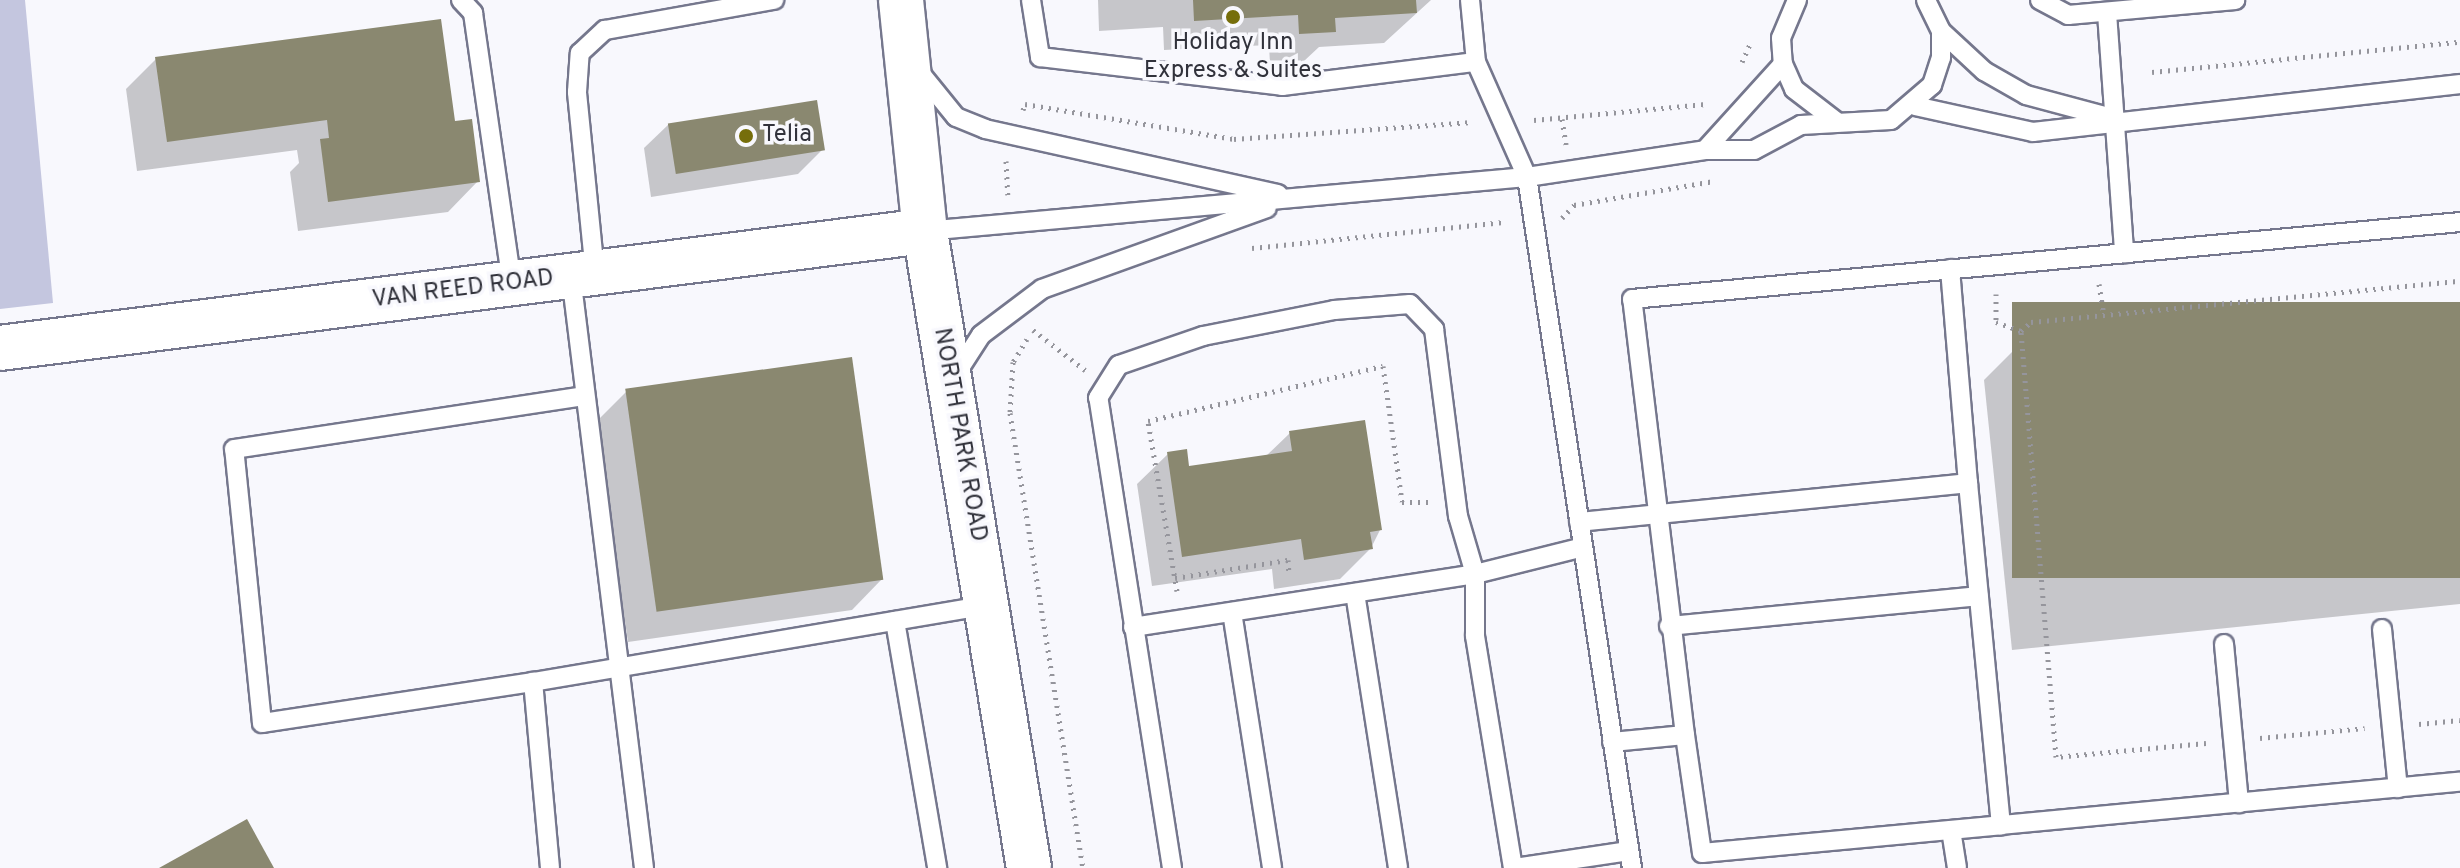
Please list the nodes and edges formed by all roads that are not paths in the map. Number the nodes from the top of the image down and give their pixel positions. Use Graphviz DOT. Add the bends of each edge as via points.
graph roads {
  1 [pos="461,0"];
  2 [pos="774,0"];
  3 [pos="901,0"];
  4 [pos="1031,0"];
  5 [pos="1470,0"];
  6 [pos="1797,0"];
  7 [pos="2040,0"];
  8 [pos="2235,0"];
  9 [pos="1930,3"];
  10 [pos="2107,13"];
  11 [pos="1941,31"];
  12 [pos="906,49"];
  13 [pos="1476,62"];
  14 [pos="1783,64"];
  15 [pos="2460,84"];
  16 [pos="1915,106"];
  17 [pos="2118,120"];
  18 [pos="1837,122"];
  19 [pos="1705,150"];
  20 [pos="1527,177"];
  21 [pos="1296,198"];
  22 [pos="2460,222"];
  23 [pos="925,231"];
  24 [pos="2124,253"];
  25 [pos="1950,269"];
  26 [pos="583,275"];
  27 [pos="512,284"];
  28 [pos="0,348"];
  29 [pos="951,387"];
  30 [pos="583,396"];
  31 [pos="1968,483"];
  32 [pos="1654,514"];
  33 [pos="1579,522"];
  34 [pos="1583,547"];
  35 [pos="1475,574"];
  36 [pos="1355,593"];
  37 [pos="1979,596"];
  38 [pos="988,605"];
  39 [pos="1232,612"];
  40 [pos="895,621"];
  41 [pos="1669,626"];
  42 [pos="1133,627"];
  43 [pos="2382,629"];
  44 [pos="2224,644"];
  45 [pos="616,669"];
  46 [pos="533,682"];
  47 [pos="1685,735"];
  48 [pos="1612,742"];
  49 [pos="2460,782"];
  50 [pos="2398,788"];
  51 [pos="2239,803"];
  52 [pos="2001,825"];
  53 [pos="1951,830"];
  54 [pos="1630,859"];
  55 [pos="550,868"];
  56 [pos="644,868"];
  57 [pos="937,868"];
  58 [pos="1029,868"];
  59 [pos="1172,868"];
  60 [pos="1272,868"];
  61 [pos="1398,868"];
  62 [pos="1514,868"];
  63 [pos="1957,868"];
  1 -- 27 [label="lane" via="473,13"];
  2 -- 26 [label="lane" via="605,30 580,53"];
  3 -- 12 [label="street, NORTH PARK ROAD"];
  4 -- 13 [label="lane" via="1040,57 1282,86"];
  5 -- 13 [label="lane"];
  6 -- 14 [label="lane" via="1781,38"];
  7 -- 10 [label="lane" via="2068,15"];
  8 -- 10 [label="lane"];
  9 -- 11 [label="lane"];
  10 -- 17 [label="lane"];
  11 -- 16 [label="lane" via="1937,72"];
  11 -- 17 [label="lane" via="1984,71 2026,95"];
  12 -- 21 [label="lane" via="956,117 985,129"];
  12 -- 23 [label="street, NORTH PARK ROAD"];
  13 -- 20 [label="lane"];
  14 -- 18 [label="lane" via="1812,109"];
  14 -- 19 [label="lane"];
  15 -- 17 [label="lane"];
  16 -- 17 [label="lane" via="2033,132"];
  16 -- 18 [label="lane" via="1891,120"];
  17 -- 24 [label="lane"];
  18 -- 19 [label="lane" via="1801,125 1754,150"];
  19 -- 20 [label="lane"];
  20 -- 21 [label="lane"];
  20 -- 33 [label="lane"];
  21 -- 23 [label="lane"];
  21 -- 29 [label="lane" via="1042,289 981,335"];
  22 -- 24 [label="lane"];
  23 -- 26 [label="street, VAN REED ROAD"];
  23 -- 29 [label="street, NORTH PARK ROAD"];
  24 -- 25 [label="lane"];
  25 -- 31 [label="lane"];
  25 -- 32 [label="lane" via="1632,299"];
  26 -- 27 [label="street, VAN REED ROAD"];
  26 -- 30 [label="lane"];
  27 -- 28 [label="street, VAN REED ROAD"];
  29 -- 38 [label="street, NORTH PARK ROAD"];
  30 -- 45 [label="lane"];
  30 -- 46 [label="lane" via="234,449 262,723"];
  31 -- 32 [label="lane"];
  31 -- 37 [label="lane"];
  32 -- 33 [label="lane"];
  32 -- 41 [label="lane"];
  33 -- 34 [label="lane"];
  34 -- 35 [label="lane"];
  34 -- 48 [label="lane"];
  35 -- 36 [label="lane"];
  35 -- 42 [label="lane" via="1458,516 1434,329 1410,304 1334,310 1203,336 1119,365 1103,384 1098,398"];
  35 -- 62 [label="lane" via="1475,636"];
  36 -- 39 [label="lane"];
  36 -- 61 [label="lane"];
  37 -- 41 [label="lane"];
  37 -- 52 [label="lane"];
  38 -- 40 [label="lane"];
  38 -- 58 [label="street, NORTH PARK ROAD"];
  39 -- 42 [label="lane"];
  39 -- 60 [label="lane"];
  40 -- 45 [label="lane"];
  40 -- 57 [label="lane"];
  41 -- 47 [label="lane"];
  42 -- 59 [label="lane"];
  43 -- 50 [label="lane"];
  44 -- 51 [label="lane"];
  45 -- 46 [label="lane"];
  45 -- 56 [label="lane"];
  46 -- 55 [label="lane"];
  47 -- 48 [label="lane"];
  47 -- 53 [label="lane" via="1702,853"];
  48 -- 54 [label="lane"];
  49 -- 50 [label="lane"];
  50 -- 51 [label="lane"];
  51 -- 52 [label="lane"];
  52 -- 53 [label="lane"];
  53 -- 63 [label="lane"];
  54 -- 62 [label="lane"];
}
